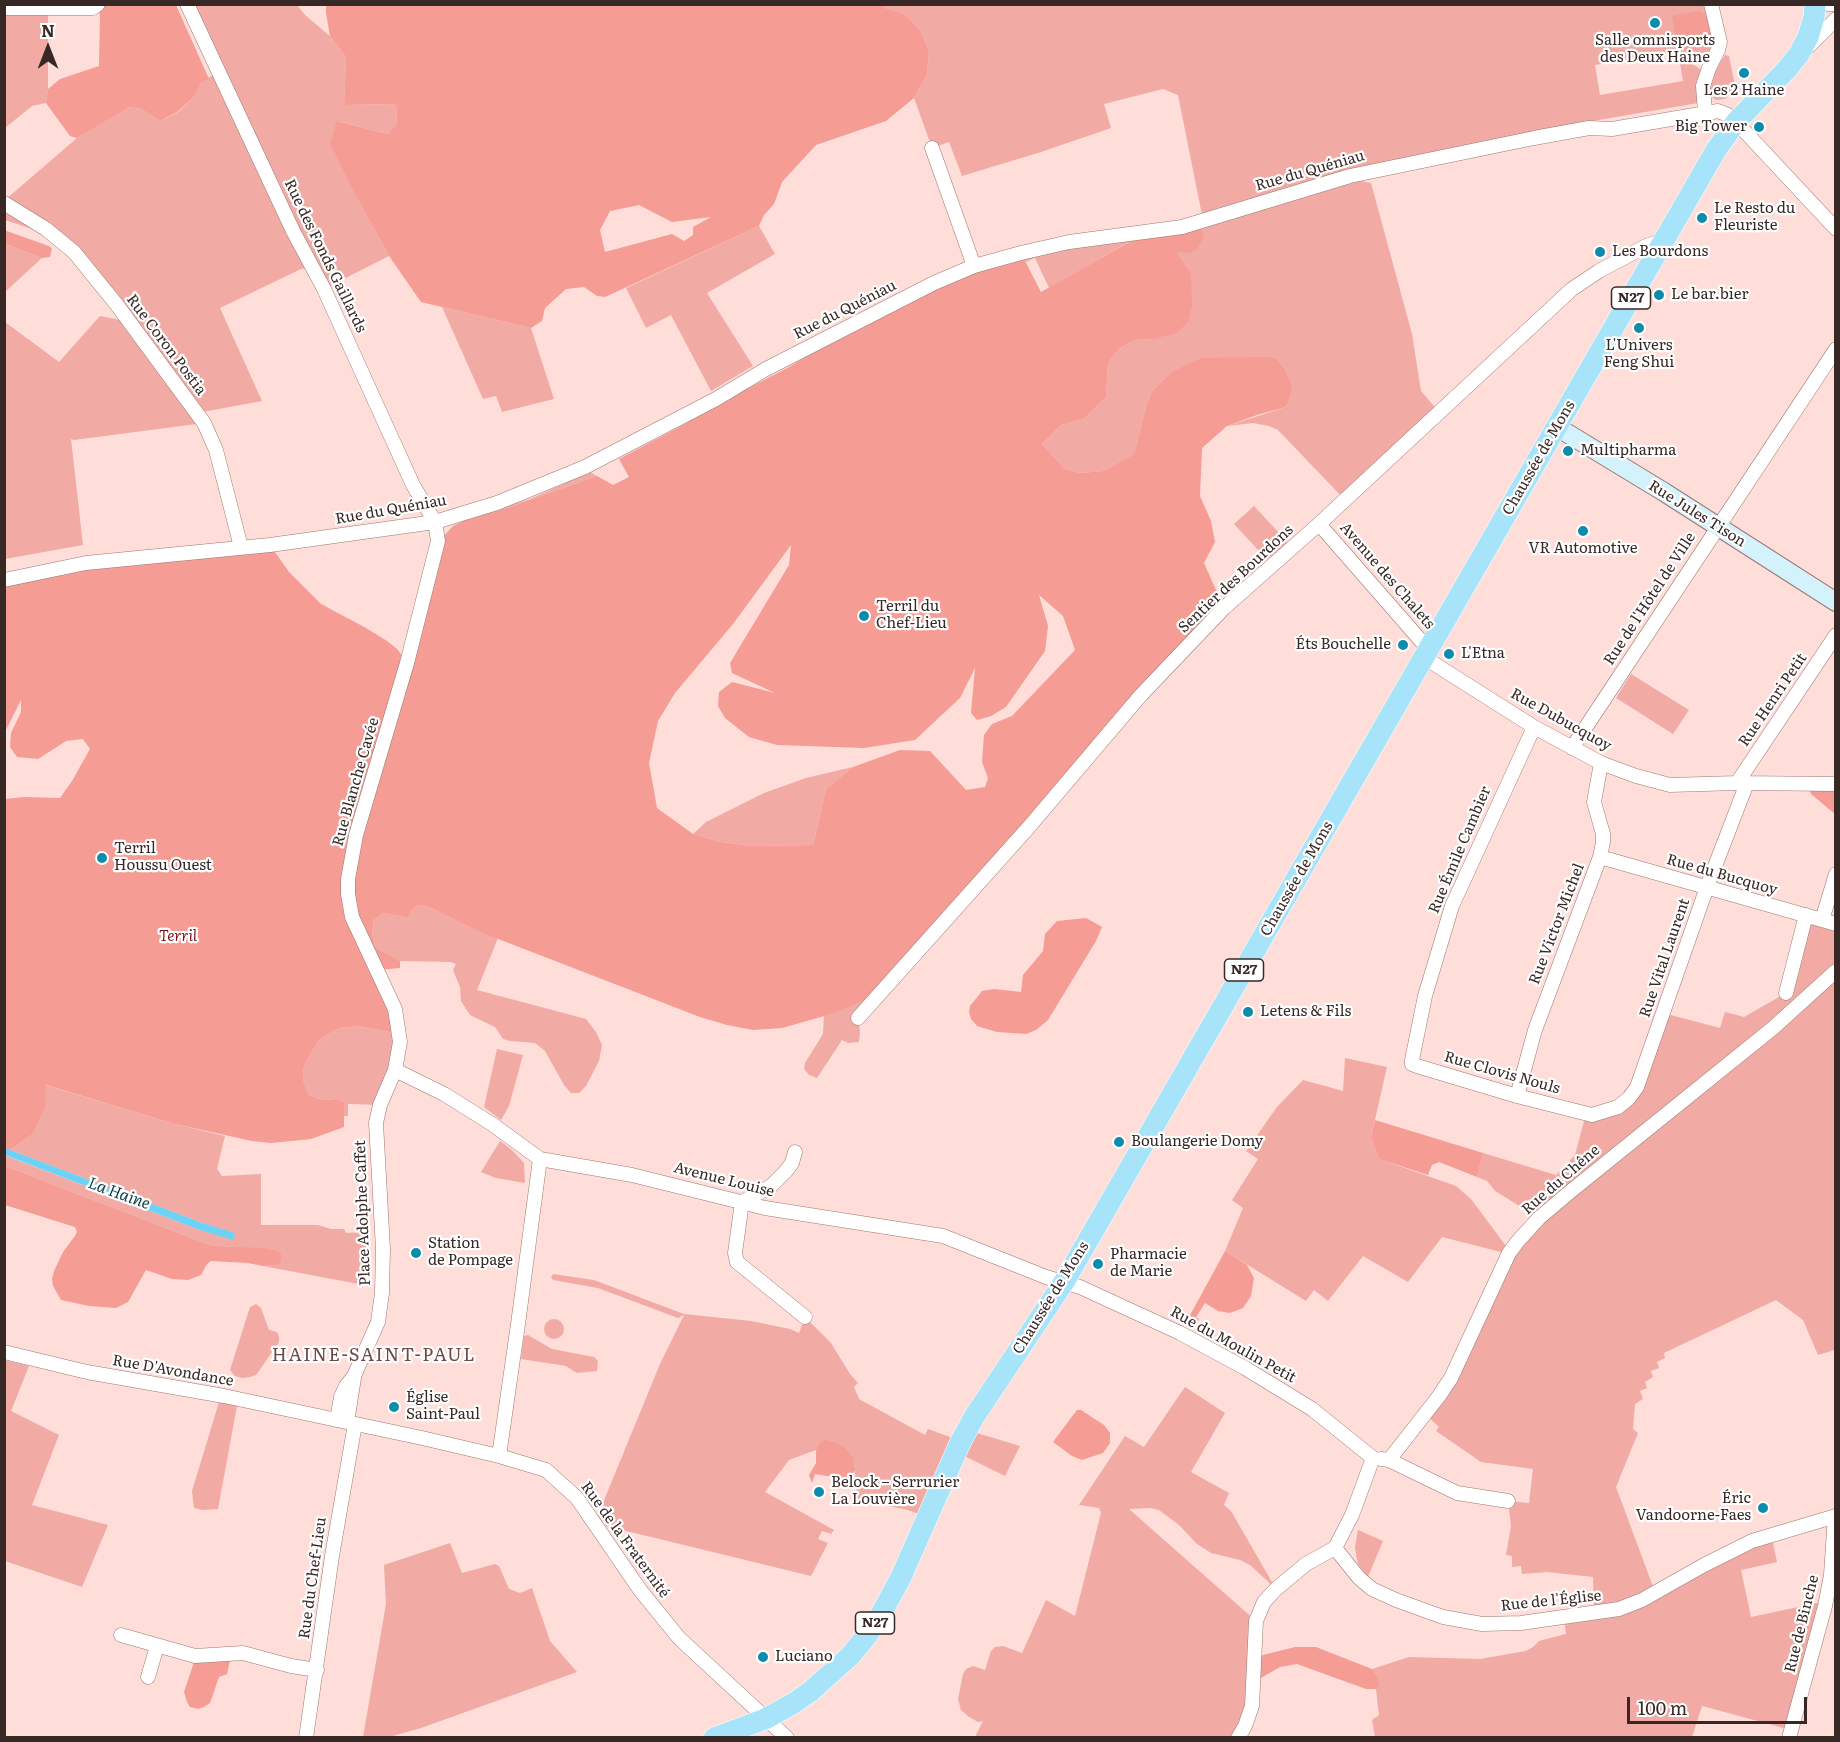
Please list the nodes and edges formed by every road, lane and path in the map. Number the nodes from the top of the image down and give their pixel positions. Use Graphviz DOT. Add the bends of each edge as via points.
graph roads {
  1 [pos="98,4"];
  2 [pos="187,4"];
  3 [pos="1711,4"];
  4 [pos="1815,4"];
  5 [pos="1828,4"];
  6 [pos="1835,4"];
  7 [pos="4,8"];
  8 [pos="1836,18"];
  9 [pos="1788,68"];
  10 [pos="1720,115"];
  11 [pos="932,148"];
  12 [pos="4,203"];
  13 [pos="1836,228"];
  14 [pos="1664,240"];
  15 [pos="974,266"];
  16 [pos="1836,349"];
  17 [pos="1557,428"];
  18 [pos="435,522"];
  19 [pos="1319,524"];
  20 [pos="1718,526"];
  21 [pos="241,547"];
  22 [pos="4,580"];
  23 [pos="1836,602"];
  24 [pos="1836,635"];
  25 [pos="1427,654"];
  26 [pos="1534,727"];
  27 [pos="1572,748"];
  28 [pos="1601,763"];
  29 [pos="1742,783"];
  30 [pos="1836,784"];
  31 [pos="1600,857"];
  32 [pos="1836,874"];
  33 [pos="1707,887"];
  34 [pos="1806,915"];
  35 [pos="1829,922"];
  36 [pos="1836,970"];
  37 [pos="1786,993"];
  38 [pos="858,1018"];
  39 [pos="1412,1060"];
  40 [pos="394,1070"];
  41 [pos="1517,1096"];
  42 [pos="1586,1114"];
  43 [pos="795,1152"];
  44 [pos="540,1159"];
  45 [pos="742,1202"];
  46 [pos="1064,1282"];
  47 [pos="805,1317"];
  48 [pos="4,1352"];
  49 [pos="346,1422"];
  50 [pos="499,1456"];
  51 [pos="1373,1458"];
  52 [pos="1389,1460"];
  53 [pos="1509,1501"];
  54 [pos="1835,1516"];
  55 [pos="1335,1548"];
  56 [pos="121,1635"];
  57 [pos="157,1647"];
  58 [pos="316,1670"];
  59 [pos="148,1677"];
  60 [pos="765,1719"];
  61 [pos="306,1737"];
  62 [pos="714,1737"];
  63 [pos="787,1737"];
  64 [pos="1238,1737"];
  65 [pos="1789,1737"];
  1 -- 7 [label="street" via="93,8"];
  2 -- 18 [label="street, Rue des Fonds Gaillards" via="413,485"];
  3 -- 10 [label="street" via="1720,42 1703,86"];
  4 -- 9 [label="main road, Chaussée de Mons / N27" via="1809,37"];
  5 -- 6 [label="street"];
  8 -- 9 [label="street, Chaussée de Mons"];
  9 -- 10 [label="main road, Chaussée de Mons / N27"];
  10 -- 13 [label="street"];
  10 -- 14 [label="main road, Chaussée de Mons / N27" via="1716,150"];
  10 -- 15 [label="street, Rue du Quéniau" via="1612,129 1589,128 1374,170 1182,227 1069,242"];
  11 -- 15 [label="street"];
  12 -- 21 [label="street, Rue Coron Postia" via="74,252 204,423 216,450"];
  14 -- 17 [label="main road, Chaussée de Mons / N27"];
  14 -- 19 [label="street, Sentier des Bourdons" via="1599,271 1572,289"];
  15 -- 18 [label="street, Rue du Quéniau" via="766,369 585,467 497,503"];
  16 -- 20 [label="street, Rue de l'Hôtel de Ville"];
  17 -- 20 [label="street, Rue Jules Tison"];
  17 -- 25 [label="main road, Chaussée de Mons / N27"];
  18 -- 21 [label="street, Rue du Quéniau"];
  18 -- 40 [label="street, Rue Blanche Cavée" via="436,551 356,835 348,879 352,917 395,1010 400,1047"];
  19 -- 25 [label="street, Avenue des Chalets"];
  19 -- 38 [label="street, Sentier des Bourdons" via="1224,608 1141,695"];
  20 -- 23 [label="street, Rue Jules Tison"];
  20 -- 27 [label="street, Rue de l'Hôtel de Ville"];
  21 -- 22 [label="street, Rue du Quéniau" via="86,563"];
  24 -- 29 [label="street, Rue Henri Petit"];
  25 -- 26 [label="street, Rue Dubucquoy"];
  25 -- 46 [label="main road, Chaussée de Mons / N27"];
  26 -- 27 [label="street, Rue Dubucquoy"];
  26 -- 39 [label="street, Rue Émile Cambier" via="1449,913 1425,996"];
  27 -- 28 [label="street, Rue Dubucquoy"];
  28 -- 29 [label="street, Rue Dubucquoy" via="1670,785"];
  28 -- 31 [label="street, Rue Victor Michel" via="1594,802 1604,842"];
  29 -- 30 [label="street, Rue Dubucquoy"];
  29 -- 33 [label="street, Rue Vital Laurent"];
  31 -- 33 [label="street, Rue du Bucquoy"];
  31 -- 41 [label="street, Rue Victor Michel" via="1535,1030"];
  32 -- 35 [label="street"];
  33 -- 34 [label="street, Rue du Bucquoy"];
  33 -- 42 [label="street, Rue Vital Laurent" via="1637,1087 1618,1107"];
  34 -- 35 [label="street, Rue du Bucquoy"];
  34 -- 37 [label="street"];
  36 -- 52 [label="street, Rue du Chêne" via="1773,1028 1571,1191 1518,1240 1451,1378"];
  39 -- 41 [label="street, Rue Clovis Nouls" via="1417,1066"];
  40 -- 44 [label="street, Avenue Louise" via="463,1106"];
  40 -- 49 [label="street, Place Adolphe Caffet" via="376,1123 383,1249 381,1304 376,1330 341,1397"];
  41 -- 42 [label="street, Rue Clovis Nouls"];
  43 -- 45 [label="street" via="792,1163 771,1186"];
  44 -- 45 [label="street, Avenue Louise" via="632,1174"];
  44 -- 50 [label="street"];
  45 -- 46 [label="street, Avenue Louise" via="943,1236"];
  45 -- 47 [label="street" via="737,1262"];
  46 -- 51 [label="street, Rue du Moulin Petit" via="1178,1332 1245,1368 1312,1409"];
  46 -- 60 [label="main road, Chaussée de Mons / N27" via="974,1417 901,1577 870,1631 850,1656 811,1691"];
  48 -- 49 [label="street, Rue D'Avondance"];
  49 -- 50 [label="street, Rue de la Fraternité"];
  49 -- 58 [label="street, Rue du Chef-Lieu"];
  50 -- 60 [label="street, Rue de la Fraternité" via="546,1470 578,1498 640,1590 678,1638"];
  51 -- 52 [label="street"];
  51 -- 55 [label="street"];
  52 -- 53 [label="street" via="1457,1493"];
  54 -- 55 [label="street, Rue de l'Église" via="1752,1541 1619,1609 1521,1623 1482,1624 1443,1617 1396,1600 1359,1578"];
  54 -- 65 [label="street, Rue de Binche" via="1828,1592"];
  55 -- 64 [label="street" via="1306,1564 1264,1602 1256,1621 1252,1706"];
  56 -- 57 [label="street"];
  57 -- 58 [label="street" via="195,1656 243,1653"];
  57 -- 59 [label="street"];
  58 -- 61 [label="street, Rue du Chef-Lieu"];
  60 -- 62 [label="main road, Chaussée de Mons / N27"];
  60 -- 63 [label="street, Rue de la Fraternité"];
}
